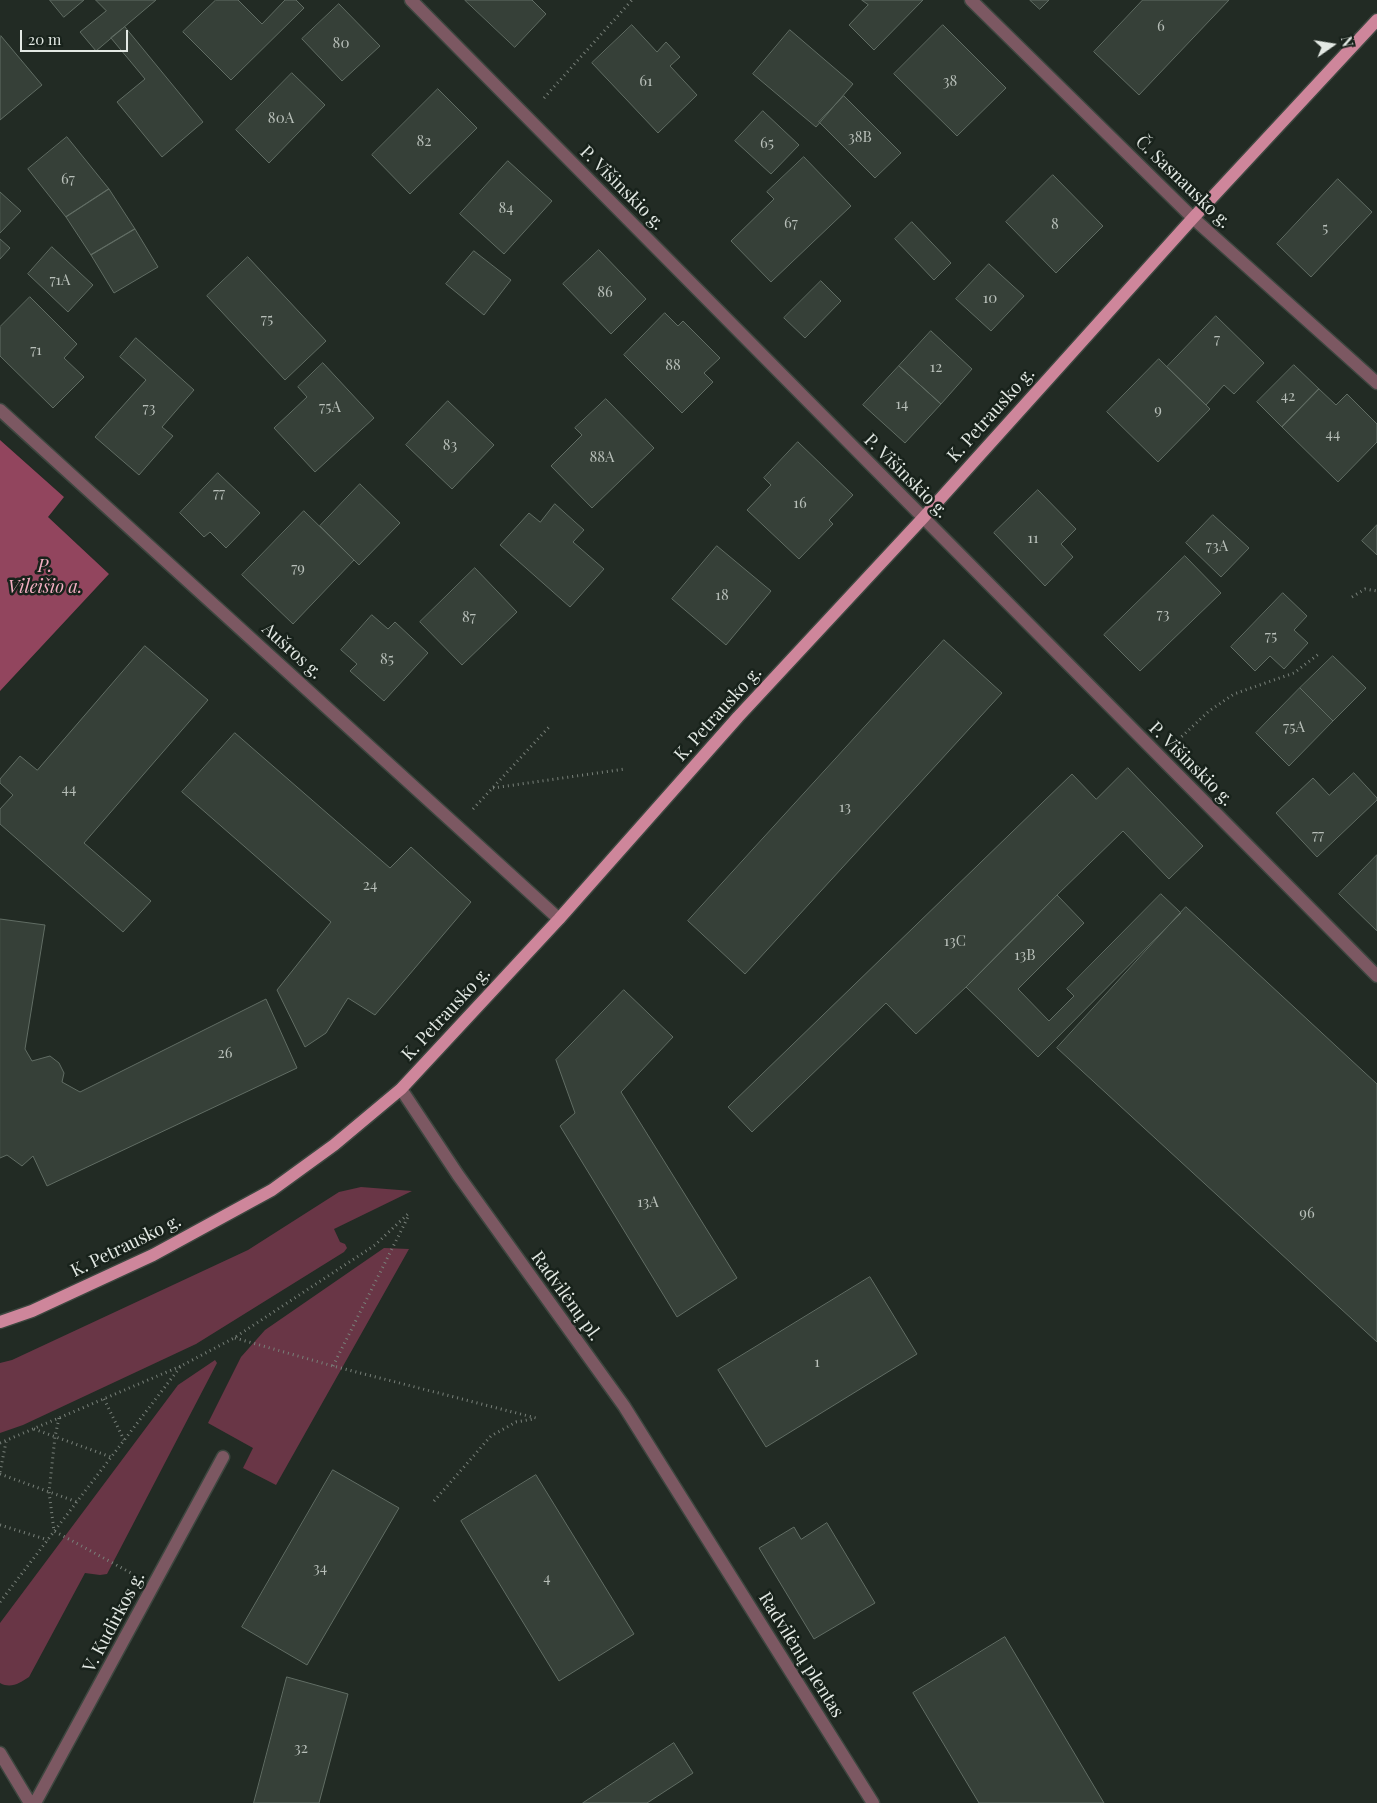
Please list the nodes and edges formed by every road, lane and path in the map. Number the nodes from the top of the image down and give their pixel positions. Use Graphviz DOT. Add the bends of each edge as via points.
graph roads {
  1 [pos="411,0"];
  2 [pos="632,0"];
  3 [pos="971,0"];
  4 [pos="1377,20"];
  5 [pos="527,117"];
  6 [pos="1193,218"];
  7 [pos="1377,383"];
  8 [pos="0,410"];
  9 [pos="923,518"];
  10 [pos="1377,591"];
  11 [pos="1352,597"];
  12 [pos="1320,653"];
  13 [pos="550,726"];
  14 [pos="1160,757"];
  15 [pos="625,769"];
  16 [pos="493,788"];
  17 [pos="457,826"];
  18 [pos="559,919"];
  19 [pos="1377,976"];
  20 [pos="401,1089"];
  21 [pos="0,1322"];
  22 [pos="234,1338"];
  23 [pos="181,1366"];
  24 [pos="333,1366"];
  25 [pos="104,1399"];
  26 [pos="59,1418"];
  27 [pos="33,1429"];
  28 [pos="55,1437"];
  29 [pos="124,1440"];
  30 [pos="6,1441"];
  31 [pos="0,1443"];
  32 [pos="110,1457"];
  33 [pos="222,1457"];
  34 [pos="0,1473"];
  35 [pos="49,1492"];
  36 [pos="434,1500"];
  37 [pos="77,1502"];
  38 [pos="0,1525"];
  39 [pos="700,1525"];
  40 [pos="54,1531"];
  41 [pos="48,1540"];
  42 [pos="153,1586"];
  43 [pos="0,1602"];
  44 [pos="0,1753"];
  45 [pos="30,1803"];
  46 [pos="35,1803"];
  47 [pos="873,1803"];
  1 -- 5 [label="street, P. Višinskio g."];
  2 -- 5 [label="path"];
  3 -- 6 [label="street, Č. Sasnausko g."];
  4 -- 6 [label="main road, K. Petrausko g."];
  5 -- 9 [label="street, P. Višinskio g."];
  6 -- 7 [label="street, Č. Sasnausko g."];
  6 -- 9 [label="main road, K. Petrausko g."];
  8 -- 17 [label="street, Aušros g."];
  9 -- 14 [label="street, P. Višinskio g."];
  9 -- 18 [label="main road, K. Petrausko g." via="738,717"];
  10 -- 11 [label="path" via="1365,589"];
  12 -- 14 [label="path" via="1294,673 1234,694 1209,711"];
  13 -- 16 [label="path"];
  14 -- 19 [label="street, P. Višinskio g."];
  15 -- 16 [label="path"];
  16 -- 17 [label="path"];
  17 -- 18 [label="street, Aušros g."];
  18 -- 20 [label="main road, K. Petrausko g."];
  20 -- 21 [label="main road, K. Petrausko g." via="334,1145 272,1190 153,1255 32,1311"];
  20 -- 39 [label="street, Radvilėnų pl." via="458,1175 624,1406"];
  22 -- 23 [label="path"];
  22 -- 24 [label="path"];
  22 -- 24 [label="path" via="375,1245 410,1212"];
  23 -- 25 [label="path"];
  23 -- 29 [label="path"];
  24 -- 36 [label="path" via="536,1418 516,1422 491,1436"];
  25 -- 26 [label="path"];
  25 -- 29 [label="path"];
  26 -- 27 [label="path"];
  26 -- 28 [label="path"];
  27 -- 28 [label="path"];
  27 -- 30 [label="path"];
  28 -- 32 [label="path"];
  28 -- 35 [label="path"];
  29 -- 32 [label="path"];
  30 -- 31 [label="path"];
  30 -- 34 [label="path"];
  32 -- 37 [label="path"];
  33 -- 42 [label="street, V. Kudirkos g."];
  34 -- 35 [label="path"];
  35 -- 37 [label="path"];
  35 -- 40 [label="path"];
  37 -- 40 [label="path"];
  38 -- 41 [label="path"];
  39 -- 47 [label="street, Radvilėnų plentas"];
  40 -- 41 [label="path"];
  40 -- 42 [label="path"];
  41 -- 43 [label="path"];
  42 -- 46 [label="street, V. Kudirkos g."];
  44 -- 45 [label="street"];
}
